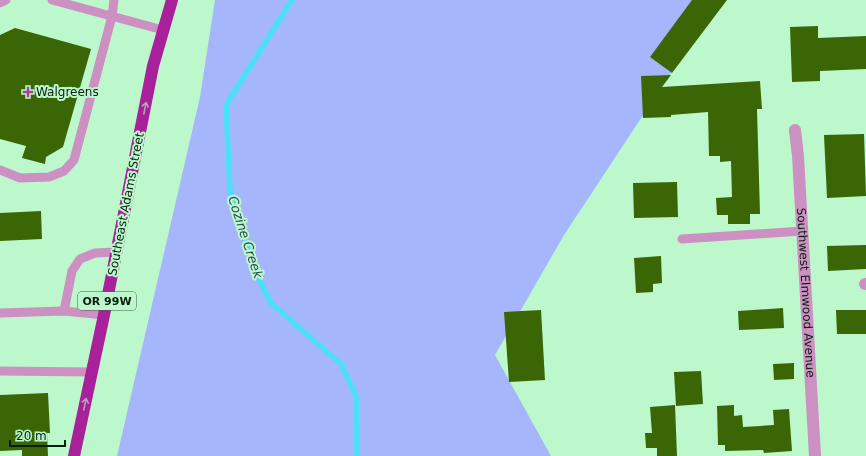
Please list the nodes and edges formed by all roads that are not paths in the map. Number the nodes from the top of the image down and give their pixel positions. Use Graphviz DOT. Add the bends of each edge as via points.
graph roads {
  1 [pos="6,0"];
  2 [pos="52,0"];
  3 [pos="114,0"];
  4 [pos="172,0"];
  5 [pos="0,3"];
  6 [pos="112,16"];
  7 [pos="163,30"];
  8 [pos="795,130"];
  9 [pos="0,170"];
  10 [pos="802,231"];
  11 [pos="682,239"];
  12 [pos="116,252"];
  13 [pos="64,311"];
  14 [pos="0,313"];
  15 [pos="104,315"];
  16 [pos="0,371"];
  17 [pos="92,372"];
  18 [pos="74,456"];
  19 [pos="815,456"];
  1 -- 5 [label="lane"];
  2 -- 6 [label="lane"];
  3 -- 6 [label="lane"];
  4 -- 7 [label="highway, Southeast Adams Street / OR 99W"];
  6 -- 7 [label="lane"];
  6 -- 9 [label="lane" via="74,160 64,171 49,177 20,178"];
  12 -- 7 [label="highway, Southeast Adams Street / OR 99W, one-way" via="153,66"];
  8 -- 10 [label="street, Southwest Elmwood Avenue"];
  10 -- 11 [label="lane"];
  10 -- 19 [label="street, Southwest Elmwood Avenue"];
  12 -- 13 [label="lane" via="95,253 80,259 72,271"];
  12 -- 15 [label="highway, Southeast Adams Street / OR 99W"];
  13 -- 14 [label="lane"];
  13 -- 15 [label="lane"];
  15 -- 17 [label="highway, Southeast Adams Street / OR 99W"];
  16 -- 17 [label="lane"];
  18 -- 17 [label="highway, Southeast Adams Street / OR 99W, one-way"];
}
